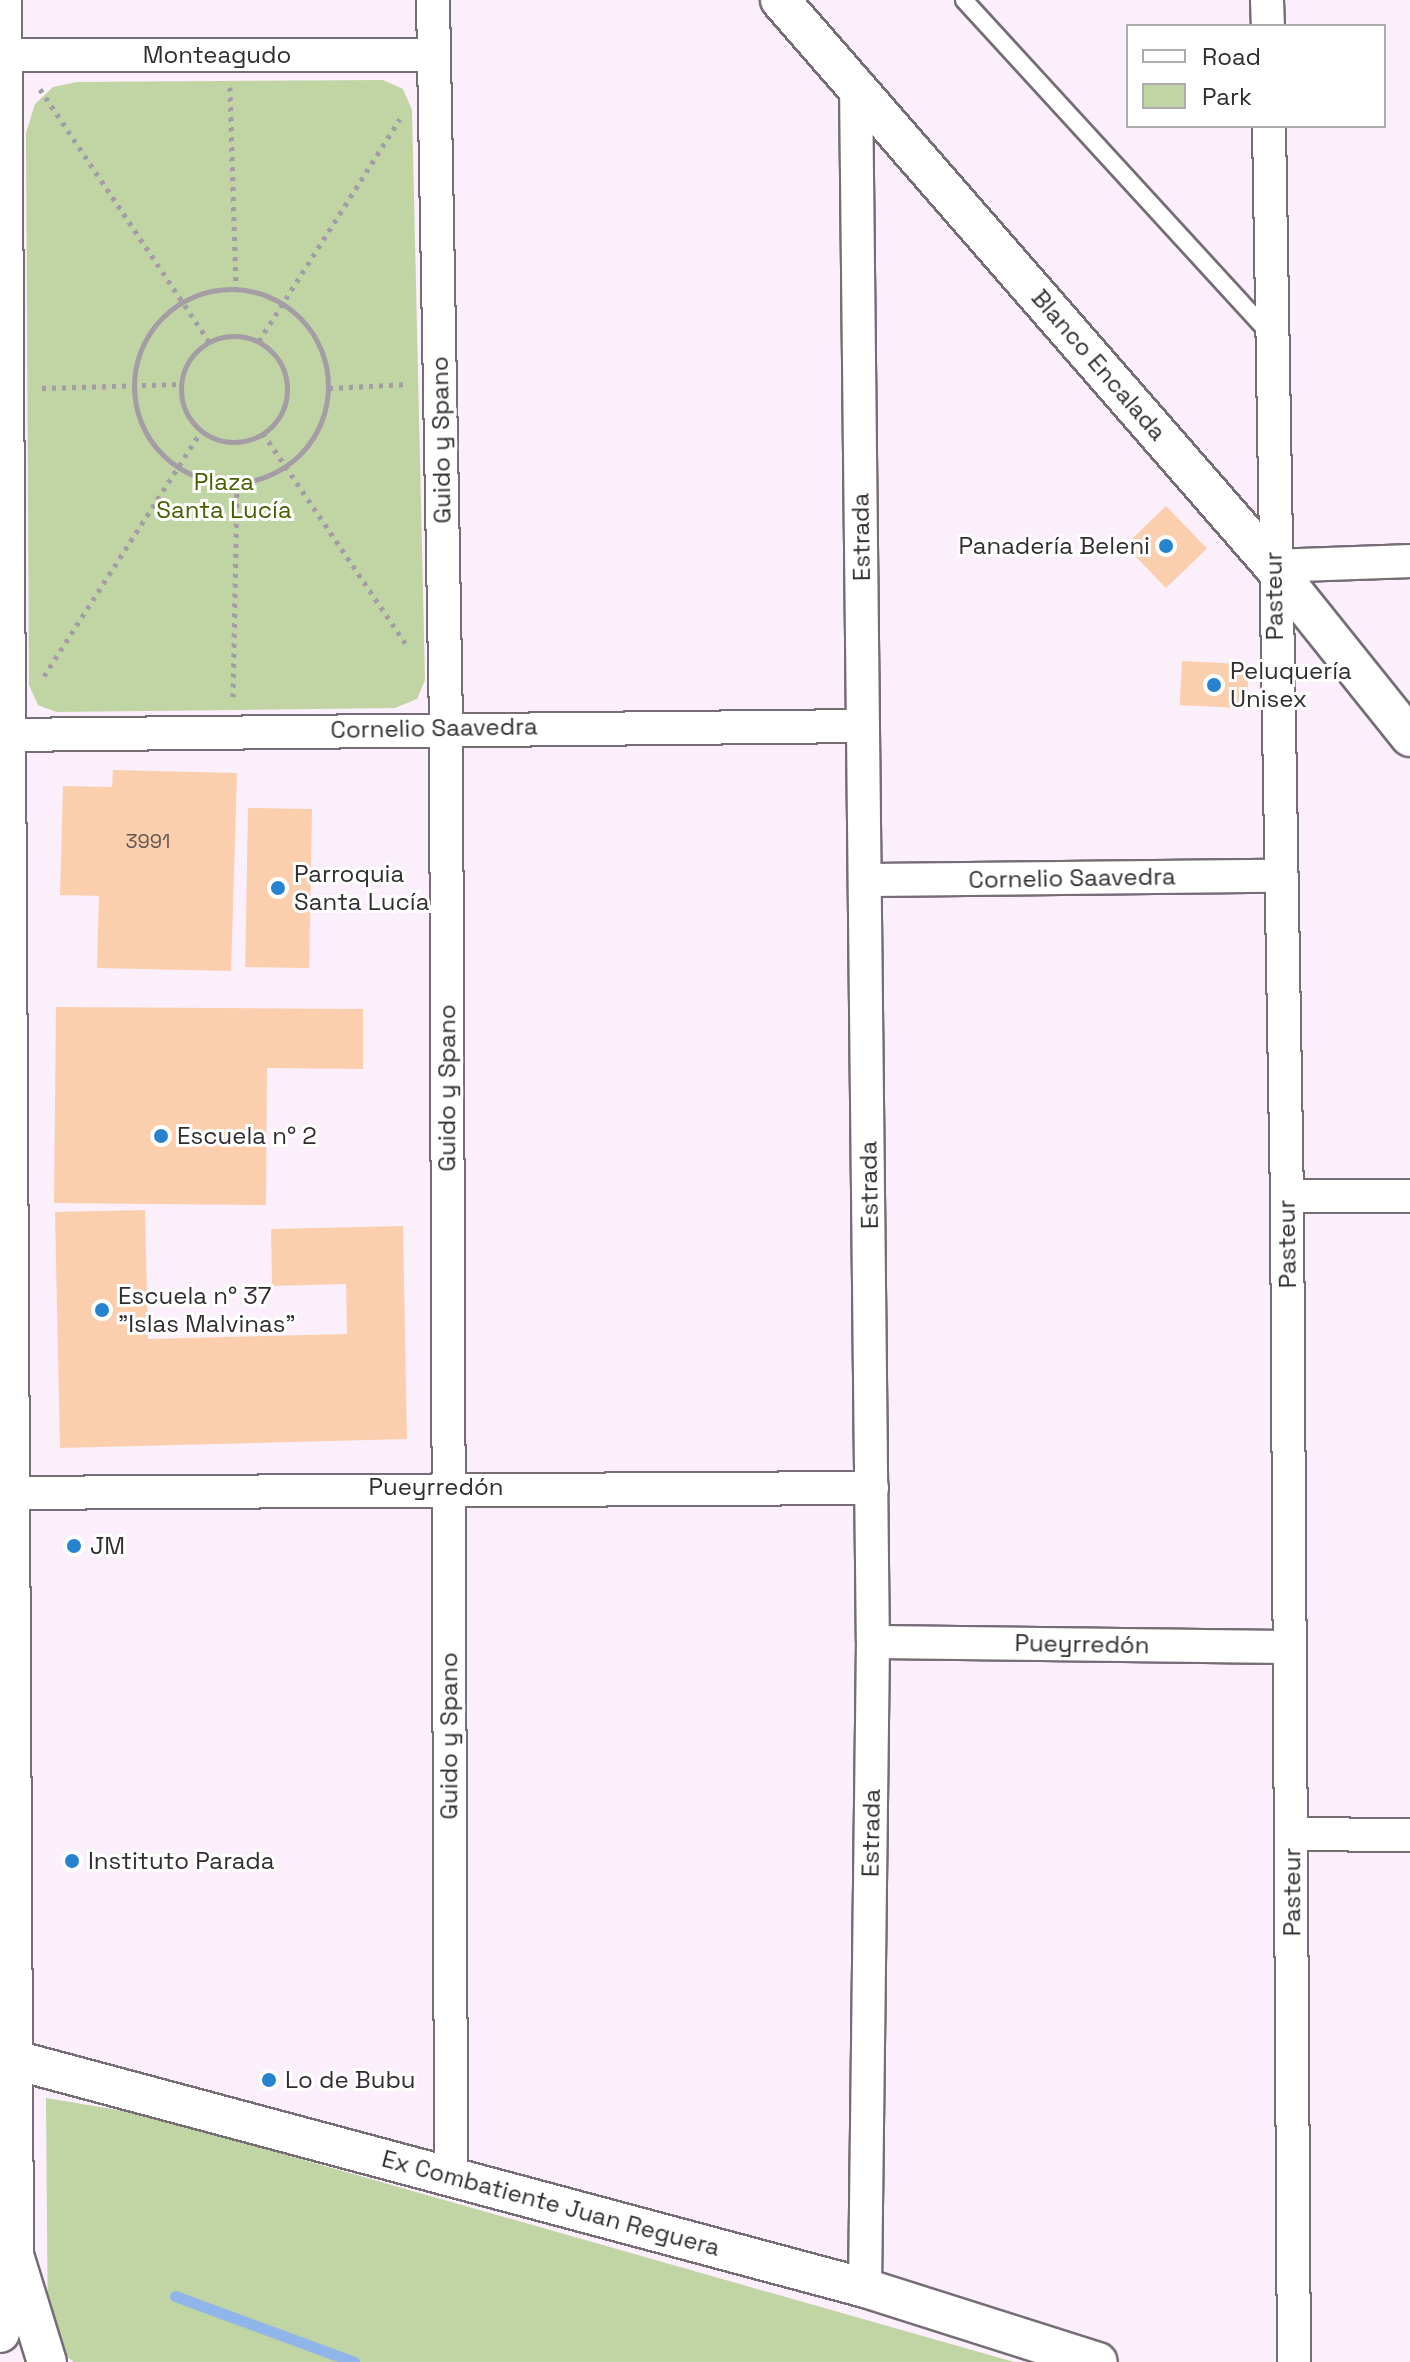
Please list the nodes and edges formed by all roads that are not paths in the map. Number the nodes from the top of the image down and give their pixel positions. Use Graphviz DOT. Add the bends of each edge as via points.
graph roads {
  1 [pos="2,0"];
  2 [pos="433,0"];
  3 [pos="780,0"];
  4 [pos="964,0"];
  5 [pos="1267,0"];
  6 [pos="1268,24"];
  7 [pos="7,55"];
  8 [pos="433,61"];
  9 [pos="856,83"];
  10 [pos="1269,128"];
  11 [pos="1271,335"];
  12 [pos="2,537"];
  13 [pos="1410,561"];
  14 [pos="1273,566"];
  15 [pos="446,714"];
  16 [pos="863,726"];
  17 [pos="5,735"];
  18 [pos="1410,737"];
  19 [pos="1280,876"];
  20 [pos="865,880"];
  21 [pos="3,1020"];
  22 [pos="1287,1196"];
  23 [pos="1410,1196"];
  24 [pos="449,1486"];
  25 [pos="872,1488"];
  26 [pos="4,1493"];
  27 [pos="873,1642"];
  28 [pos="1290,1647"];
  29 [pos="1291,1834"];
  30 [pos="1410,1835"];
  31 [pos="6,2057"];
  32 [pos="451,2176"];
  33 [pos="14,2255"];
  34 [pos="865,2288"];
  35 [pos="0,2333"];
  36 [pos="47,2362"];
  37 [pos="1098,2362"];
  38 [pos="1294,2362"];
  1 -- 7 [label="street"];
  2 -- 8 [label="street, Guido y Spano"];
  3 -- 9 [label="street, Blanco Encalada"];
  4 -- 11 [label="lane"];
  5 -- 6 [label="street"];
  7 -- 8 [label="street, Monteagudo" via="229,54"];
  7 -- 12 [label="street"];
  8 -- 15 [label="street, Guido y Spano"];
  9 -- 14 [label="street, Blanco Encalada"];
  9 -- 16 [label="street, Estrada"];
  10 -- 11 [label="street, Pasteur"];
  11 -- 14 [label="street, Pasteur"];
  12 -- 17 [label="street"];
  13 -- 14 [label="street"];
  14 -- 18 [label="street, Blanco Encalada"];
  14 -- 19 [label="street, Pasteur"];
  15 -- 16 [label="street, Cornelio Saavedra"];
  15 -- 17 [label="street, Cornelio Saavedra" via="232,731"];
  15 -- 24 [label="street, Guido y Spano"];
  16 -- 20 [label="street, Estrada"];
  17 -- 21 [label="street"];
  19 -- 20 [label="street, Cornelio Saavedra"];
  19 -- 22 [label="street, Pasteur"];
  20 -- 25 [label="street, Estrada"];
  21 -- 26 [label="street"];
  22 -- 23 [label="street"];
  22 -- 28 [label="street, Pasteur"];
  24 -- 25 [label="street, Pueyrredón"];
  24 -- 26 [label="street, Pueyrredón"];
  24 -- 32 [label="street, Guido y Spano"];
  25 -- 27 [label="street, Estrada"];
  26 -- 31 [label="street"];
  27 -- 28 [label="street, Pueyrredón"];
  27 -- 34 [label="street, Estrada"];
  28 -- 29 [label="street, Pasteur"];
  29 -- 30 [label="street"];
  29 -- 38 [label="street, Pasteur"];
  31 -- 32 [label="street, Ex Combatiente Juan Reguera"];
  31 -- 33 [label="street"];
  32 -- 34 [label="street, Ex Combatiente Juan Reguera"];
  33 -- 35 [label="street"];
  33 -- 36 [label="street"];
  34 -- 37 [label="street, Ex Combatiente Juan Reguera"];
}
